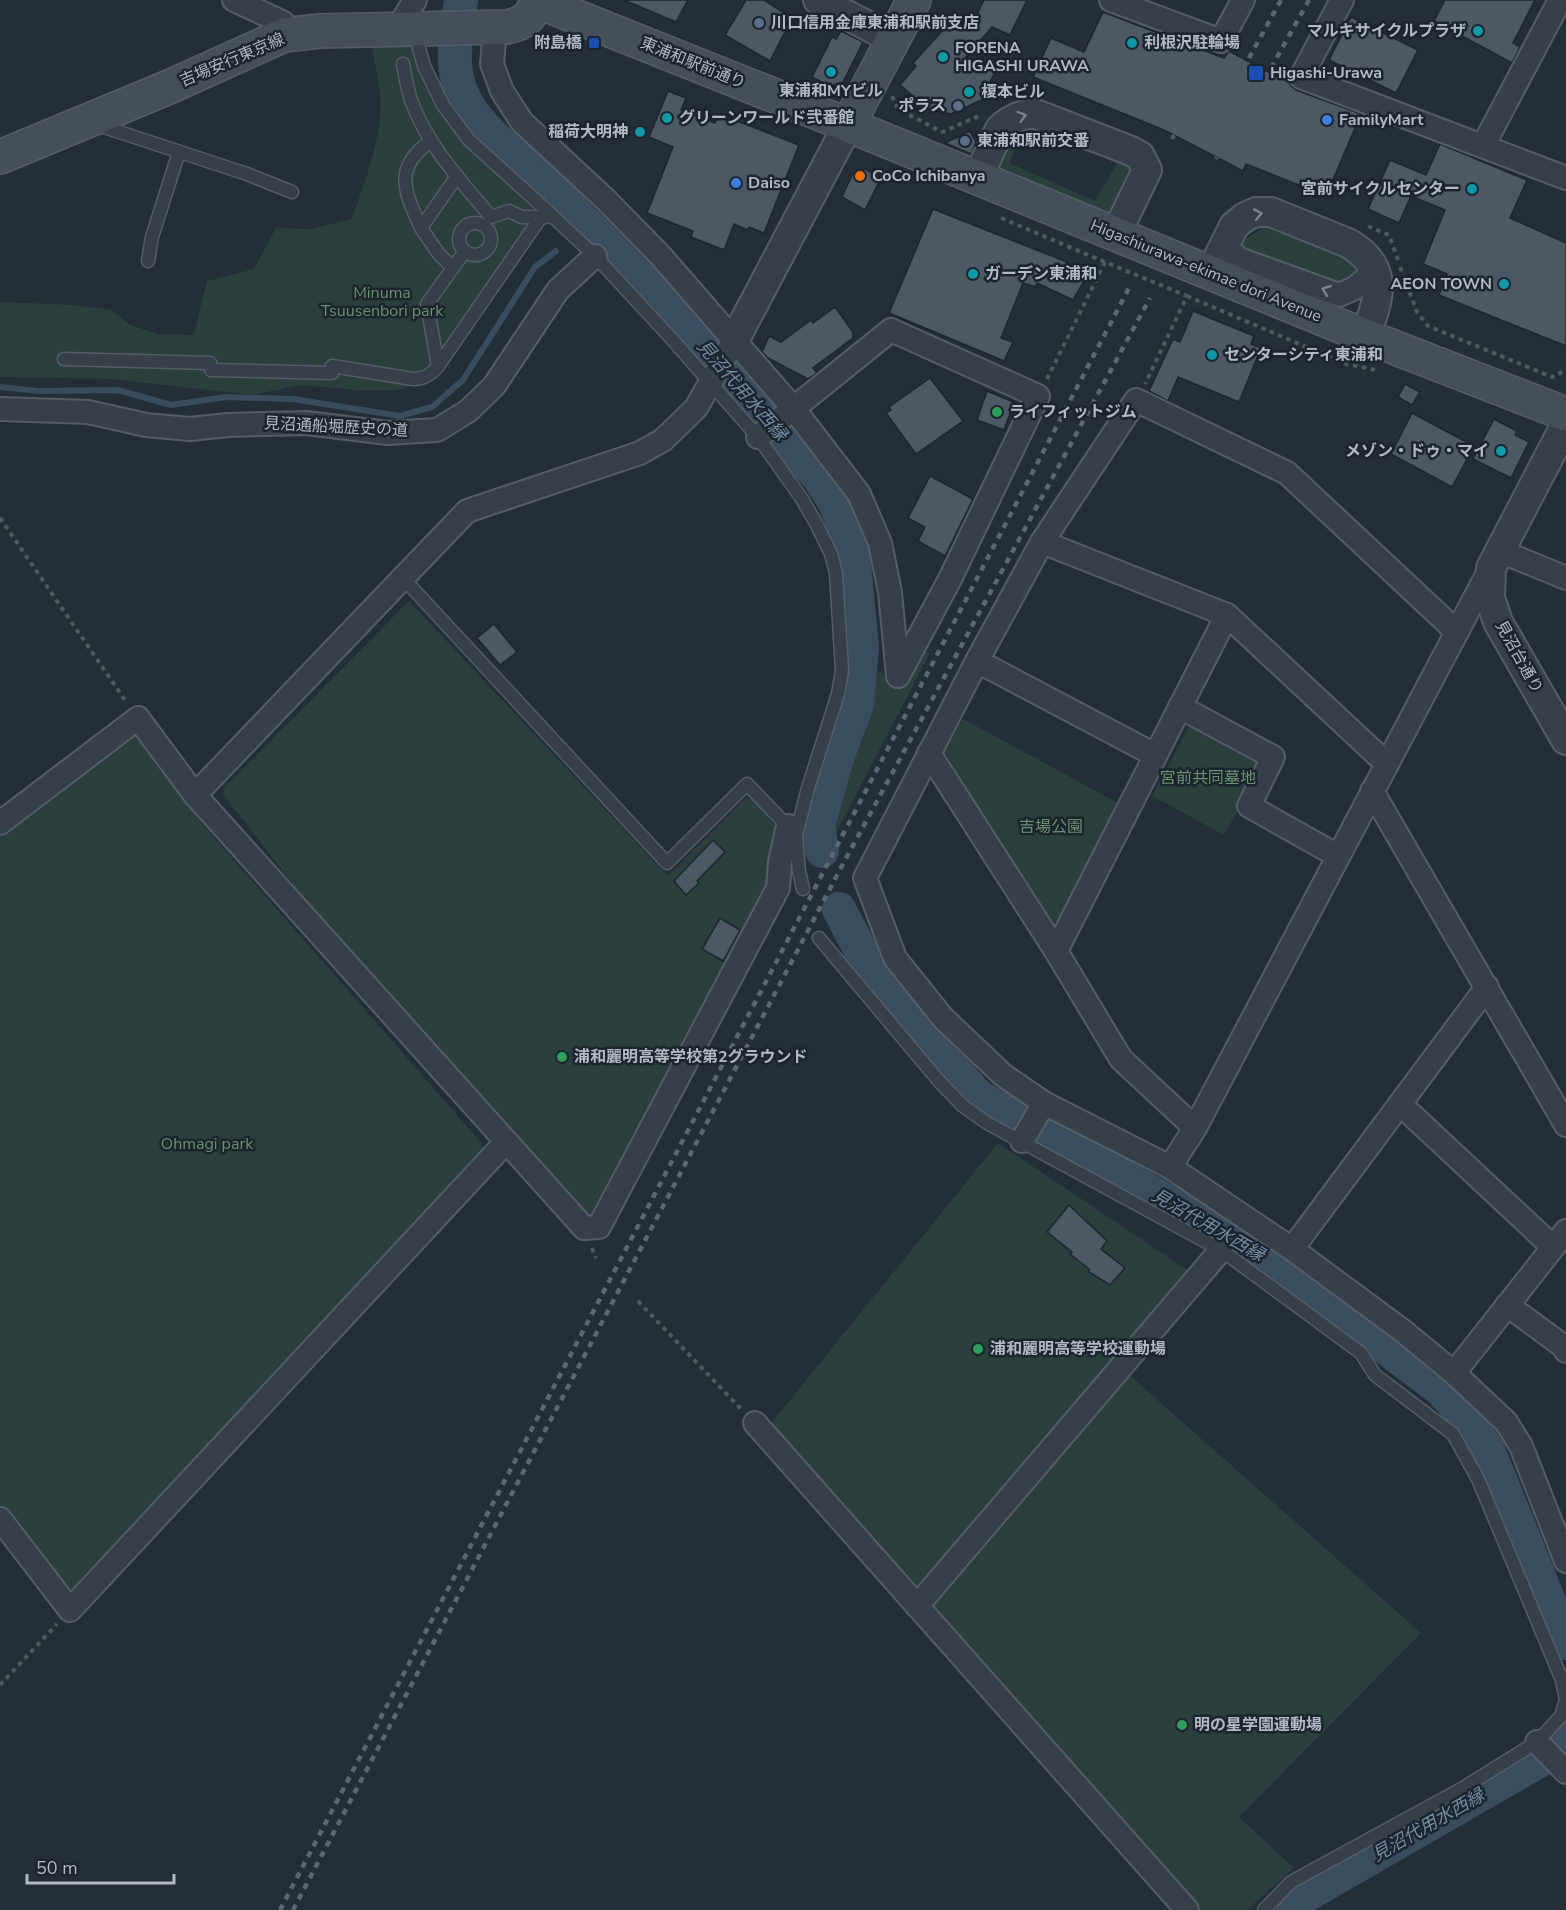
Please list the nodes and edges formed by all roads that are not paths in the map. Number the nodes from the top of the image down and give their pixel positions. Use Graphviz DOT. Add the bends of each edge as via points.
graph roads {
  1 [pos="234,0"];
  2 [pos="818,0"];
  3 [pos="914,0"];
  4 [pos="1111,0"];
  5 [pos="1243,0"];
  6 [pos="1342,0"];
  7 [pos="1560,0"];
  8 [pos="536,1"];
  9 [pos="258,5"];
  10 [pos="416,21"];
  11 [pos="488,29"];
  12 [pos="294,34"];
  13 [pos="893,39"];
  14 [pos="403,64"];
  15 [pos="87,121"];
  16 [pos="848,125"];
  17 [pos="431,141"];
  18 [pos="1483,146"];
  19 [pos="179,152"];
  20 [pos="0,157"];
  21 [pos="456,176"];
  22 [pos="978,177"];
  23 [pos="1566,178"];
  24 [pos="292,192"];
  25 [pos="489,221"];
  26 [pos="421,228"];
  27 [pos="1226,240"];
  28 [pos="1110,248"];
  29 [pos="465,251"];
  30 [pos="595,256"];
  31 [pos="148,261"];
  32 [pos="453,267"];
  33 [pos="1375,271"];
  34 [pos="1211,272"];
  35 [pos="1365,336"];
  36 [pos="735,339"];
  37 [pos="64,359"];
  38 [pos="438,366"];
  39 [pos="709,382"];
  40 [pos="793,408"];
  41 [pos="0,409"];
  42 [pos="1566,414"];
  43 [pos="1566,424"];
  44 [pos="758,436"];
  45 [pos="1042,542"];
  46 [pos="1495,559"];
  47 [pos="402,577"];
  48 [pos="1566,578"];
  49 [pos="1227,615"];
  50 [pos="1457,632"];
  51 [pos="977,661"];
  52 [pos="1180,706"];
  53 [pos="1563,729"];
  54 [pos="929,753"];
  55 [pos="1155,755"];
  56 [pos="1387,764"];
  57 [pos="1372,791"];
  58 [pos="195,795"];
  59 [pos="0,823"];
  60 [pos="792,830"];
  61 [pos="1338,856"];
  62 [pos="803,889"];
  63 [pos="819,938"];
  64 [pos="1056,951"];
  65 [pos="1487,987"];
  66 [pos="1044,1103"];
  67 [pos="1400,1104"];
  68 [pos="1566,1125"];
  69 [pos="1195,1128"];
  70 [pos="1022,1141"];
  71 [pos="506,1142"];
  72 [pos="1170,1167"];
  73 [pos="1559,1239"];
  74 [pos="1292,1249"];
  75 [pos="1221,1250"];
  76 [pos="1507,1305"];
  77 [pos="1566,1351"];
  78 [pos="1454,1373"];
  79 [pos="755,1423"];
  80 [pos="0,1519"];
  81 [pos="1566,1561"];
  82 [pos="917,1606"];
  83 [pos="1537,1742"];
  84 [pos="1565,1772"];
  85 [pos="1187,1910"];
  86 [pos="1264,1910"];
  1 -- 9 [label="street"];
  2 -- 13 [label="street"];
  3 -- 13 [label="main road"];
  4 -- 5 [label="street" via="1221,41"];
  6 -- 18 [label="street" via="1301,77"];
  7 -- 18 [label="street"];
  8 -- 11 [label="main road, 吉場安行東京線" via="526,22"];
  8 -- 16 [label="main road, 東浦和駅前通り"];
  9 -- 12 [label="street"];
  10 -- 11 [label="main road, 吉場安行東京線"];
  10 -- 12 [label="main road, 吉場安行東京線"];
  10 -- 30 [label="lane" via="424,66 438,95 469,140"];
  11 -- 36 [label="street" via="492,64 502,91 522,122 660,254"];
  12 -- 15 [label="main road, 吉場安行東京線"];
  13 -- 16 [label="main road"];
  14 -- 17 [label="lane" via="411,99"];
  15 -- 19 [label="lane"];
  15 -- 20 [label="main road, 吉場安行東京線"];
  16 -- 22 [label="main road, Higashiurawa-ekimae dori Avenue"];
  16 -- 36 [label="street"];
  17 -- 21 [label="lane"];
  17 -- 26 [label="lane" via="417,151 406,167 404,184"];
  18 -- 23 [label="street"];
  19 -- 24 [label="lane"];
  19 -- 31 [label="lane"];
  21 -- 25 [label="lane"];
  21 -- 26 [label="lane"];
  22 -- 28 [label="main road, Higashiurawa-ekimae dori Avenue"];
  22 -- 28 [label="street, one-way" via="1000,129 1033,113 1131,151 1140,156 1147,170"];
  25 -- 29 [label="lane" via="463,228 459,240"];
  25 -- 29 [label="lane" via="492,237 488,249 477,255"];
  25 -- 38 [label="lane" via="509,211 522,217 544,217"];
  26 -- 32 [label="lane"];
  33 -- 27 [label="street, one-way" via="1355,288 1339,295 1239,259"];
  27 -- 33 [label="street, one-way" via="1245,217 1271,212 1360,249"];
  27 -- 34 [label="street"];
  28 -- 34 [label="main road, Higashiurawa-ekimae dori Avenue"];
  29 -- 32 [label="lane"];
  30 -- 39 [label="lane"];
  30 -- 41 [label="street, 見沼通船堀歴史の道" via="558,290 494,386 468,411 437,430 388,433 306,423 190,429 88,412"];
  32 -- 38 [label="lane" via="427,304"];
  33 -- 35 [label="street" via="1379,295"];
  34 -- 35 [label="main road, Higashiurawa-ekimae dori Avenue"];
  35 -- 42 [label="main road, Higashiurawa-ekimae dori Avenue"];
  36 -- 39 [label="street"];
  36 -- 40 [label="street"];
  37 -- 38 [label="lane" via="210,363 211,370 332,373 332,366 413,379 432,374"];
  39 -- 44 [label="lane"];
  39 -- 47 [label="street" via="696,408 663,440 640,453 467,511"];
  40 -- 40 [label="street" via="859,494 880,543 890,592 898,676 950,579 1038,396 891,330"];
  40 -- 44 [label="street"];
  43 -- 46 [label="street"];
  44 -- 60 [label="lane" via="818,525 836,573 842,671 838,694"];
  45 -- 49 [label="street"];
  45 -- 50 [label="street" via="1136,400 1287,473"];
  45 -- 51 [label="street"];
  46 -- 48 [label="street"];
  46 -- 50 [label="street"];
  46 -- 53 [label="street, 見沼台通り" via="1490,598 1498,622"];
  47 -- 58 [label="street"];
  47 -- 60 [label="lane" via="668,863 747,784"];
  49 -- 52 [label="street"];
  49 -- 56 [label="street"];
  50 -- 56 [label="street"];
  51 -- 54 [label="street"];
  51 -- 55 [label="street"];
  52 -- 55 [label="street"];
  52 -- 61 [label="street" via="1273,757 1249,806"];
  54 -- 64 [label="street"];
  54 -- 66 [label="street" via="865,878 895,958 952,1026 1003,1075"];
  55 -- 64 [label="street"];
  56 -- 57 [label="street"];
  57 -- 61 [label="street"];
  57 -- 65 [label="street"];
  58 -- 59 [label="street" via="138,718"];
  58 -- 71 [label="street"];
  60 -- 62 [label="lane"];
  60 -- 71 [label="street" via="780,862 778,888 599,1227 584,1228"];
  61 -- 69 [label="street"];
  63 -- 70 [label="lane" via="963,1106"];
  64 -- 69 [label="street" via="1121,1059"];
  65 -- 67 [label="street"];
  65 -- 68 [label="street"];
  66 -- 70 [label="street"];
  66 -- 72 [label="street"];
  67 -- 73 [label="street"];
  67 -- 74 [label="street"];
  69 -- 72 [label="street"];
  70 -- 75 [label="lane"];
  71 -- 80 [label="street" via="70,1610"];
  72 -- 74 [label="street"];
  73 -- 76 [label="street"];
  74 -- 78 [label="street"];
  75 -- 82 [label="street"];
  75 -- 83 [label="lane" via="1361,1353 1375,1375 1453,1434 1478,1479 1562,1680 1566,1700 1561,1716"];
  76 -- 77 [label="street"];
  76 -- 78 [label="street"];
  78 -- 81 [label="street" via="1506,1422 1521,1446"];
  79 -- 82 [label="street"];
  82 -- 85 [label="street"];
  83 -- 84 [label="street"];
  83 -- 86 [label="lane" via="1463,1788 1291,1882"];
}
